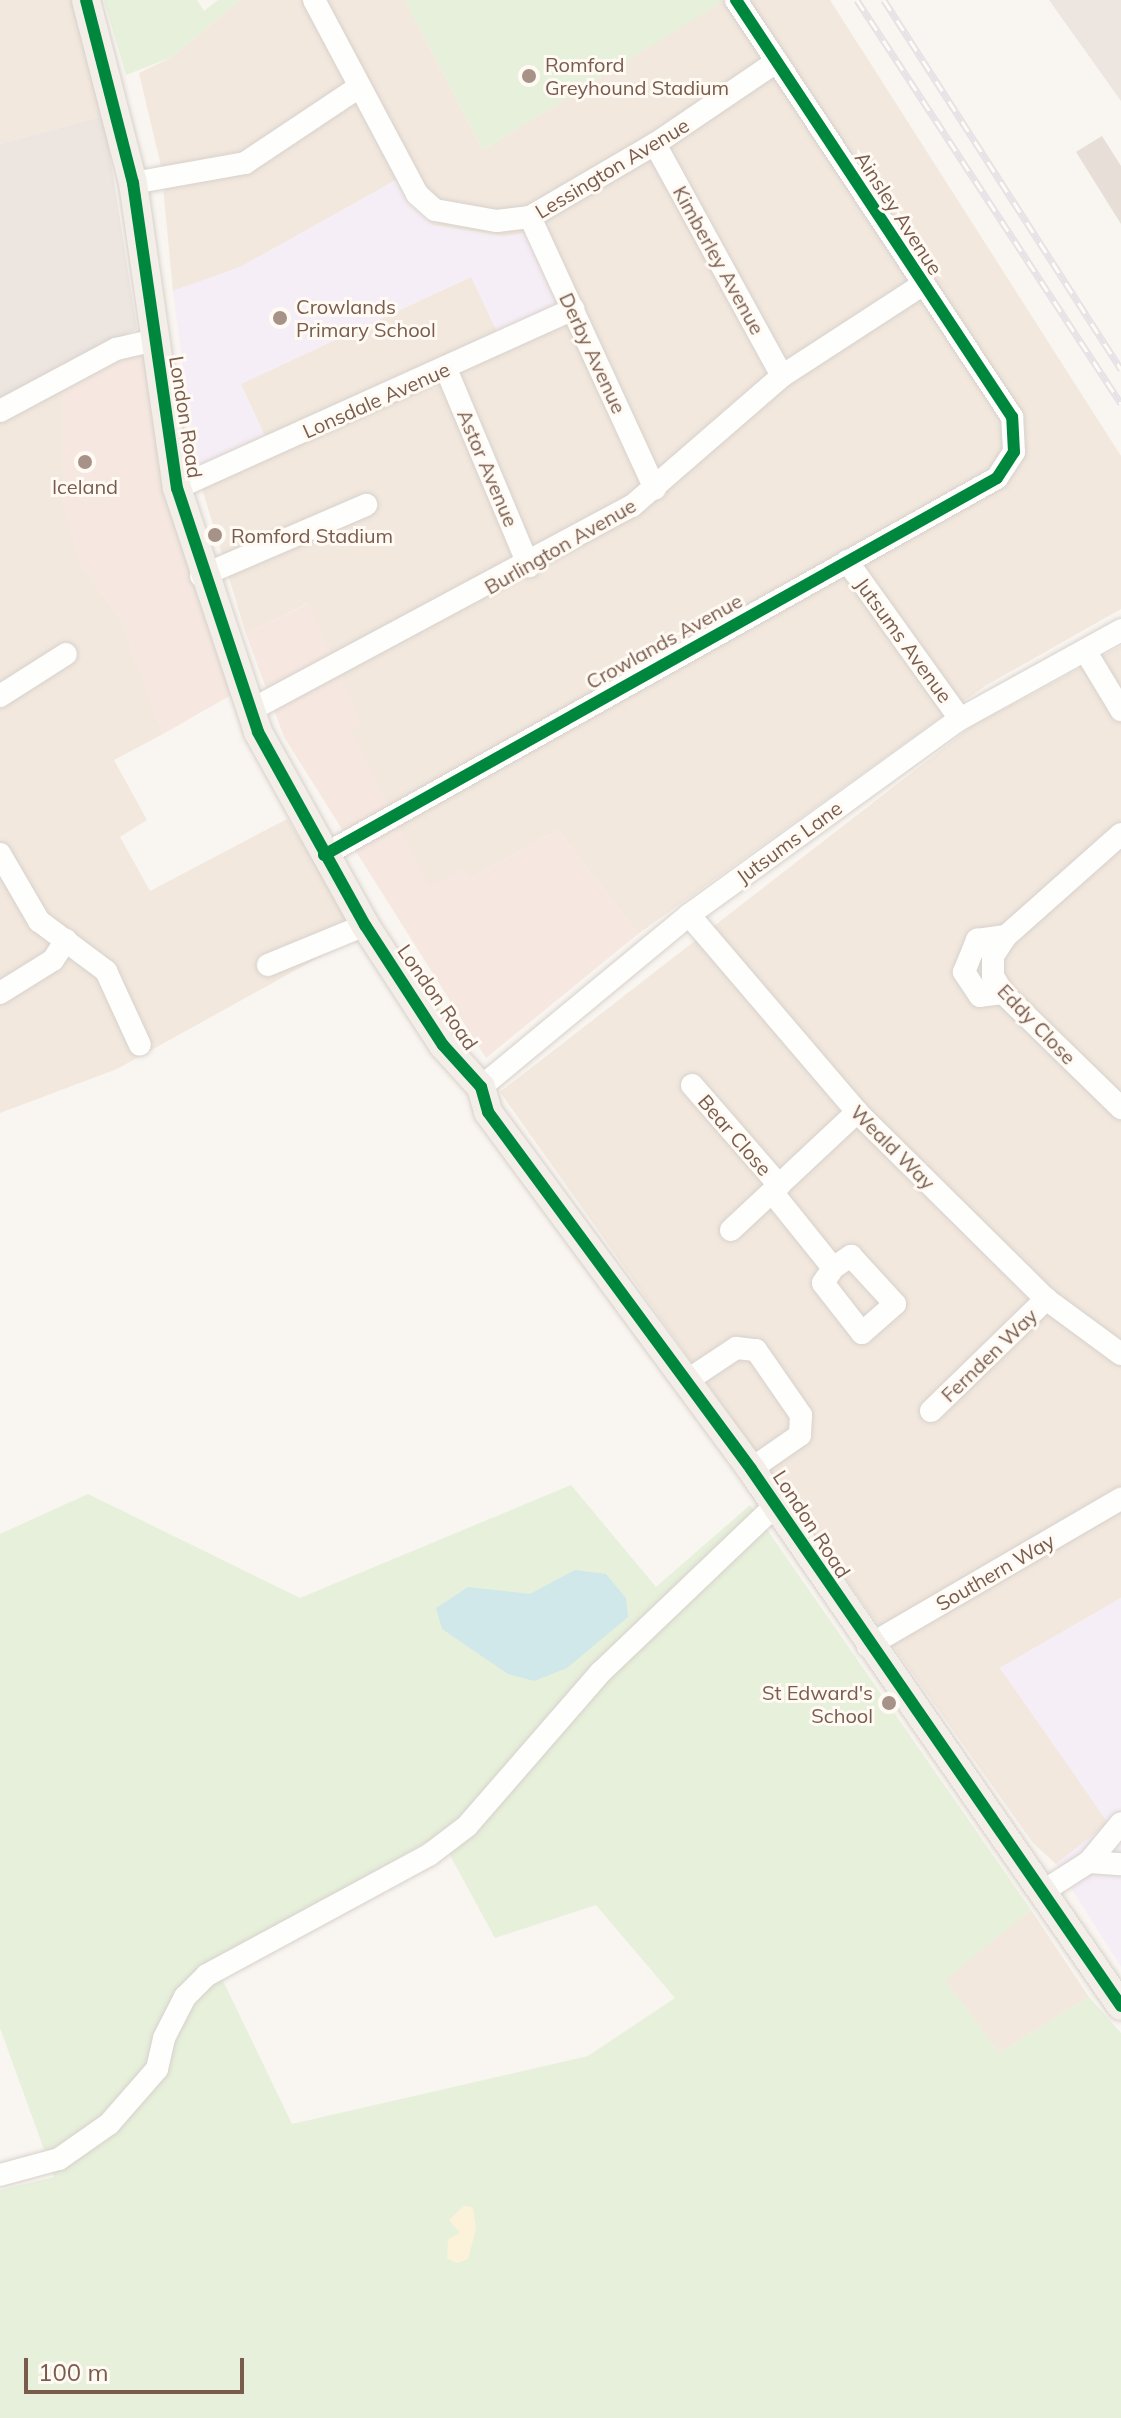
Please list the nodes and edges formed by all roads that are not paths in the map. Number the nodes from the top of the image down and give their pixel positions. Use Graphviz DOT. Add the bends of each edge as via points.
graph roads {
  1 [pos="86,0"];
  2 [pos="314,0"];
  3 [pos="736,0"];
  4 [pos="776,62"];
  5 [pos="359,87"];
  6 [pos="655,144"];
  7 [pos="133,183"];
  8 [pos="530,217"];
  9 [pos="922,285"];
  10 [pos="573,309"];
  11 [pos="154,340"];
  12 [pos="446,369"];
  13 [pos="782,376"];
  14 [pos="0,411"];
  15 [pos="1014,452"];
  16 [pos="177,488"];
  17 [pos="655,489"];
  18 [pos="366,505"];
  19 [pos="847,561"];
  20 [pos="529,566"];
  21 [pos="201,576"];
  22 [pos="1121,630"];
  23 [pos="1086,652"];
  24 [pos="66,654"];
  25 [pos="0,696"];
  26 [pos="1121,710"];
  27 [pos="249,711"];
  28 [pos="960,719"];
  29 [pos="1121,834"];
  30 [pos="0,854"];
  31 [pos="324,855"];
  32 [pos="689,915"];
  33 [pos="365,925"];
  34 [pos="66,940"];
  35 [pos="268,965"];
  36 [pos="0,993"];
  37 [pos="140,1045"];
  38 [pos="692,1085"];
  39 [pos="481,1087"];
  40 [pos="1121,1108"];
  41 [pos="857,1112"];
  42 [pos="775,1189"];
  43 [pos="731,1230"];
  44 [pos="833,1268"];
  45 [pos="1046,1299"];
  46 [pos="1121,1354"];
  47 [pos="688,1380"];
  48 [pos="931,1411"];
  49 [pos="751,1469"];
  50 [pos="1121,1499"];
  51 [pos="776,1505"];
  52 [pos="868,1646"];
  53 [pos="1121,1823"];
  54 [pos="1089,1862"];
  55 [pos="1119,1868"];
  56 [pos="1042,1892"];
  57 [pos="1121,2006"];
  58 [pos="0,2175"];
  1 -- 7 [label="main road, London Road"];
  2 -- 5 [label="street, Lessington Avenue"];
  3 -- 4 [label="street, Ainsley Avenue"];
  4 -- 6 [label="street, Lessington Avenue"];
  4 -- 9 [label="street, Ainsley Avenue"];
  5 -- 7 [label="street" via="245,163"];
  5 -- 8 [label="street, Lessington Avenue" via="425,204 497,221"];
  6 -- 8 [label="street, Lessington Avenue"];
  6 -- 13 [label="street, Kimberley Avenue"];
  7 -- 11 [label="main road, London Road"];
  8 -- 10 [label="street, Derby Avenue"];
  9 -- 13 [label="street, Burlington Avenue"];
  9 -- 15 [label="street, Ainsley Avenue" via="1012,417"];
  10 -- 12 [label="street, Lonsdale Avenue"];
  10 -- 17 [label="street, Derby Avenue"];
  11 -- 14 [label="street" via="116,349"];
  11 -- 16 [label="main road, London Road"];
  12 -- 16 [label="street, Lonsdale Avenue"];
  12 -- 20 [label="street, Astor Avenue"];
  13 -- 17 [label="street, Burlington Avenue"];
  15 -- 19 [label="street, Crowlands Avenue" via="997,478"];
  16 -- 21 [label="main road, London Road"];
  17 -- 20 [label="street, Burlington Avenue"];
  18 -- 21 [label="street"];
  19 -- 28 [label="street, Jutsums Avenue"];
  19 -- 31 [label="street, Crowlands Avenue"];
  20 -- 27 [label="street, Burlington Avenue"];
  21 -- 27 [label="main road, London Road"];
  22 -- 23 [label="street, Jutsums Lane"];
  23 -- 26 [label="street"];
  23 -- 28 [label="street, Jutsums Lane"];
  24 -- 25 [label="street"];
  27 -- 31 [label="main road, London Road"];
  28 -- 32 [label="street, Jutsums Lane"];
  29 -- 40 [label="street, Eddy Close" via="1006,936 993,956 993,976 1003,993"];
  30 -- 34 [label="street" via="39,921"];
  31 -- 33 [label="main road, London Road"];
  32 -- 39 [label="street, Jutsums Lane"];
  32 -- 41 [label="street, Weald Way"];
  33 -- 35 [label="street"];
  33 -- 39 [label="main road, London Road" via="443,1045"];
  34 -- 36 [label="street" via="53,960"];
  34 -- 37 [label="street" via="106,971"];
  38 -- 42 [label="street, Bear Close"];
  39 -- 47 [label="main road, London Road" via="488,1112"];
  41 -- 42 [label="street"];
  41 -- 45 [label="street, Weald Way"];
  42 -- 43 [label="street"];
  42 -- 44 [label="street, Bear Close"];
  45 -- 46 [label="street, Weald Way"];
  45 -- 48 [label="street, Fernden Way"];
  47 -- 49 [label="main road, London Road"];
  47 -- 49 [label="street" via="736,1348 756,1350 801,1415 800,1435"];
  49 -- 51 [label="main road, London Road"];
  50 -- 52 [label="street, Southern Way"];
  51 -- 52 [label="main road, London Road"];
  51 -- 58 [label="street" via="601,1672 467,1826 429,1855 207,1975 185,1997 164,2038 157,2069 109,2124 59,2159"];
  52 -- 56 [label="main road, London Road"];
  53 -- 54 [label="street"];
  54 -- 55 [label="street"];
  54 -- 56 [label="street"];
  56 -- 57 [label="main road, London Road"];
}
